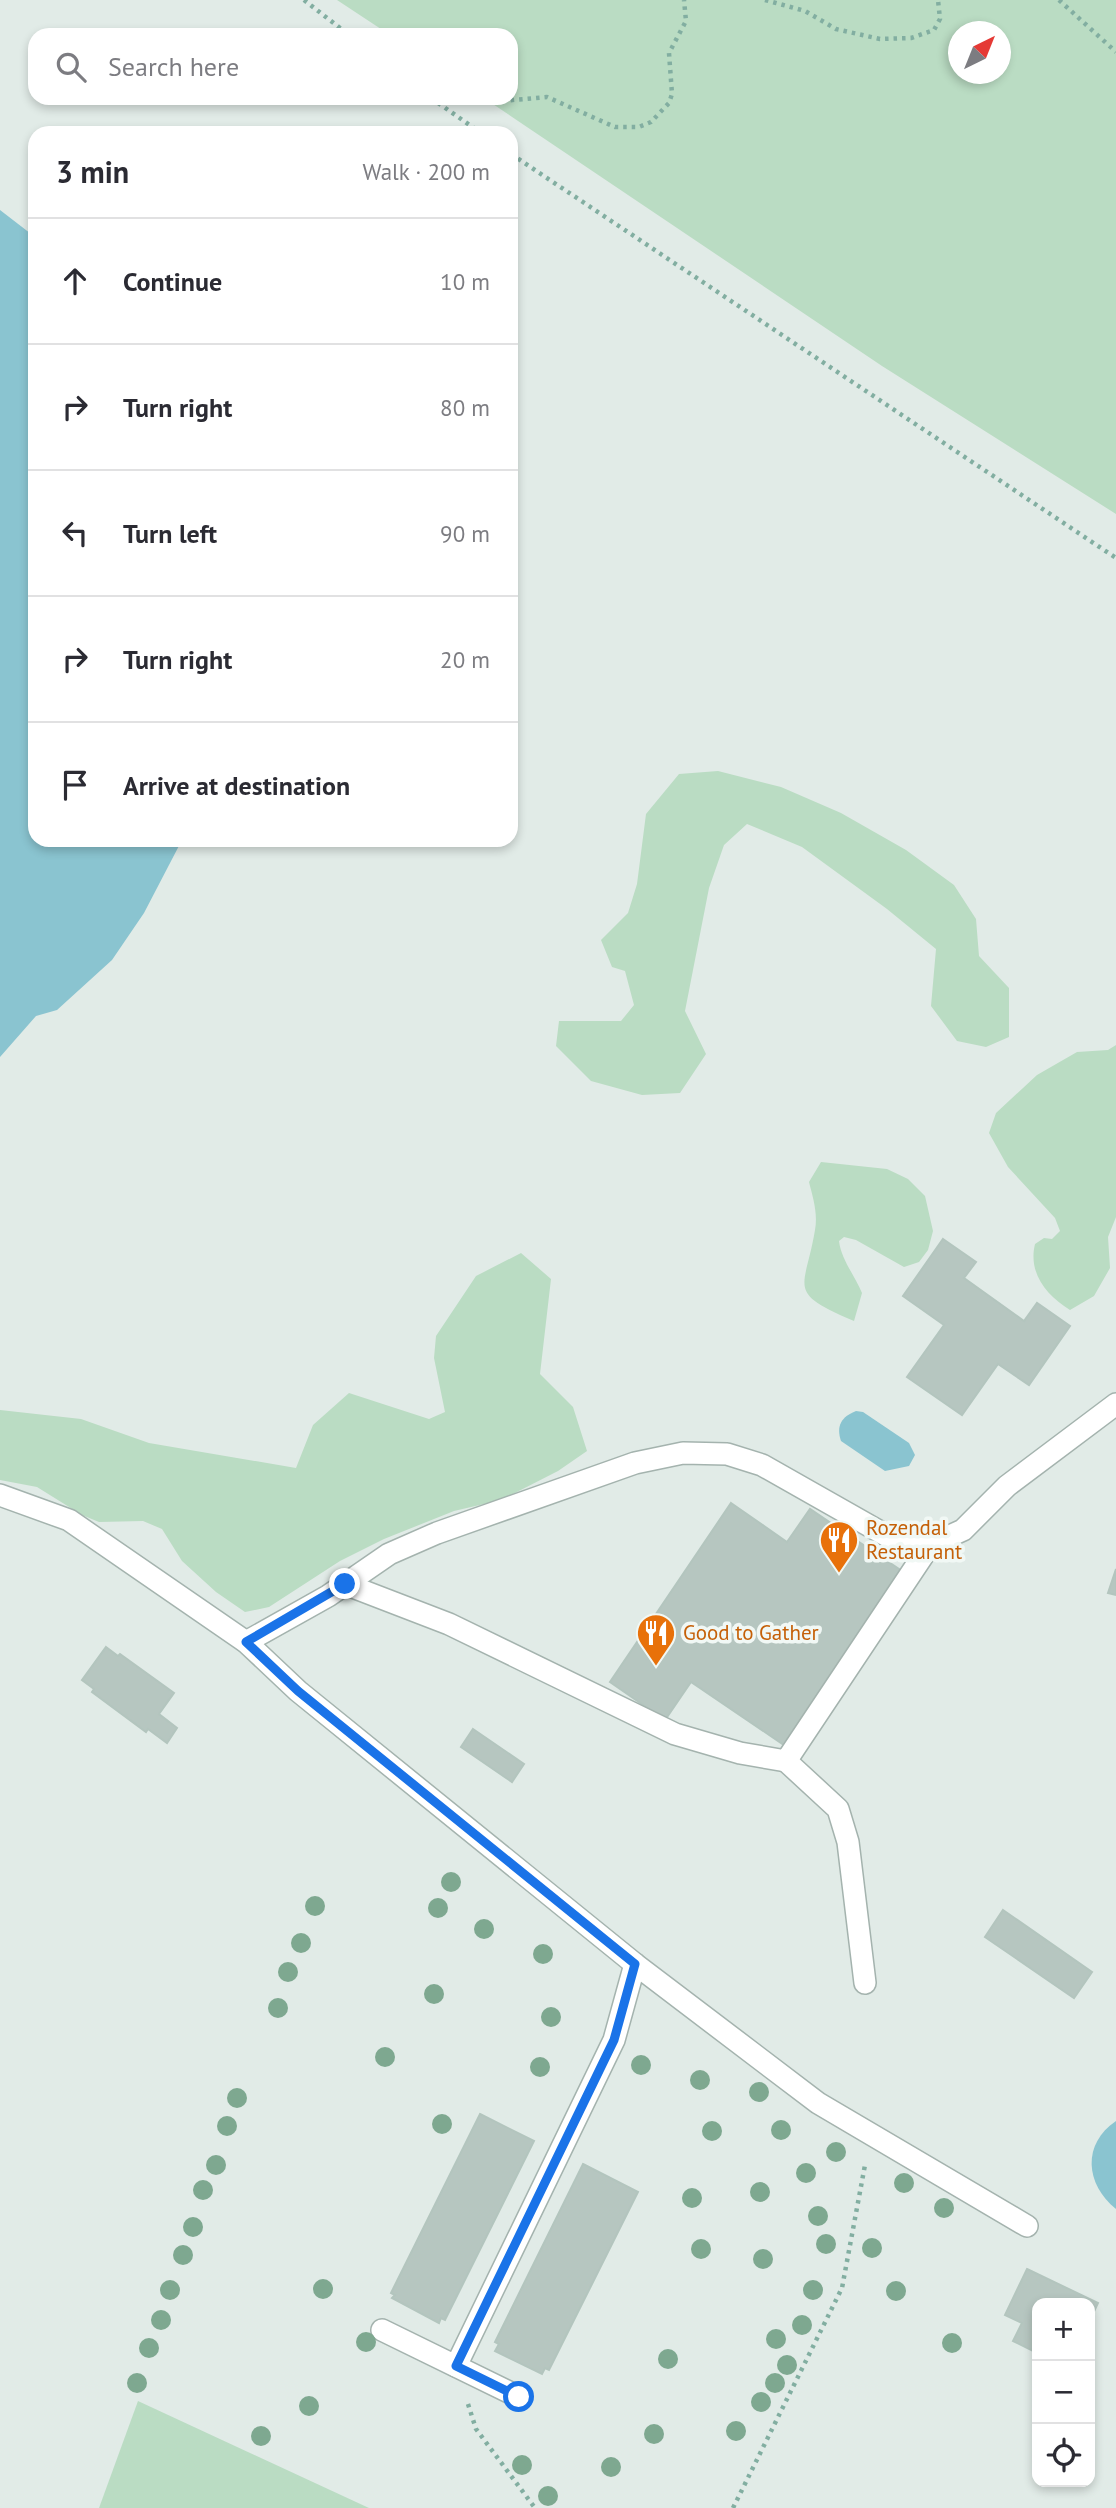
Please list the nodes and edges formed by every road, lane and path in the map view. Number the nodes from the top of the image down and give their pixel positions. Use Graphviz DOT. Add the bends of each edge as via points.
graph roads {
  1 [pos="303,0"];
  2 [pos="684,0"];
  3 [pos="765,0"];
  4 [pos="938,0"];
  5 [pos="1059,0"];
  6 [pos="340,28"];
  7 [pos="1116,52"];
  8 [pos="518,100"];
  9 [pos="441,105"];
  10 [pos="471,126"];
  11 [pos="518,159"];
  12 [pos="1116,558"];
  13 [pos="1116,1404"];
  14 [pos="0,1495"];
  15 [pos="930,1545"];
  16 [pos="345,1584"];
  17 [pos="246,1642"];
  18 [pos="786,1761"];
  19 [pos="635,1964"];
  20 [pos="864,1983"];
  21 [pos="870,2136"];
  22 [pos="1027,2226"];
  23 [pos="382,2330"];
  24 [pos="456,2366"];
  25 [pos="519,2397"];
  26 [pos="535,2508"];
  27 [pos="733,2508"];
  1 -- 6 [label="path"];
  2 -- 8 [label="path" via="686,21 669,53 672,94 651,122 615,127 547,97"];
  3 -- 4 [label="path" via="805,12 836,29 880,39 911,38 934,30 940,19"];
  5 -- 7 [label="path"];
  9 -- 10 [label="path"];
  11 -- 12 [label="path"];
  13 -- 15 [label="street" via="1007,1486 963,1530"];
  14 -- 17 [label="street" via="69,1520"];
  15 -- 16 [label="street" via="898,1542 762,1465 727,1454 683,1453 635,1463 437,1533 389,1554"];
  15 -- 18 [label="street"];
  16 -- 17 [label="street"];
  16 -- 18 [label="street" via="449,1625 675,1734"];
  17 -- 19 [label="street" via="308,1699"];
  18 -- 20 [label="street" via="838,1809 848,1842"];
  19 -- 21 [label="street" via="818,2103"];
  19 -- 24 [label="street" via="614,2040"];
  21 -- 22 [label="street"];
  21 -- 27 [label="path" via="842,2288"];
  23 -- 24 [label="street"];
  24 -- 25 [label="street"];
  24 -- 26 [label="path" via="475,2429"];
}
